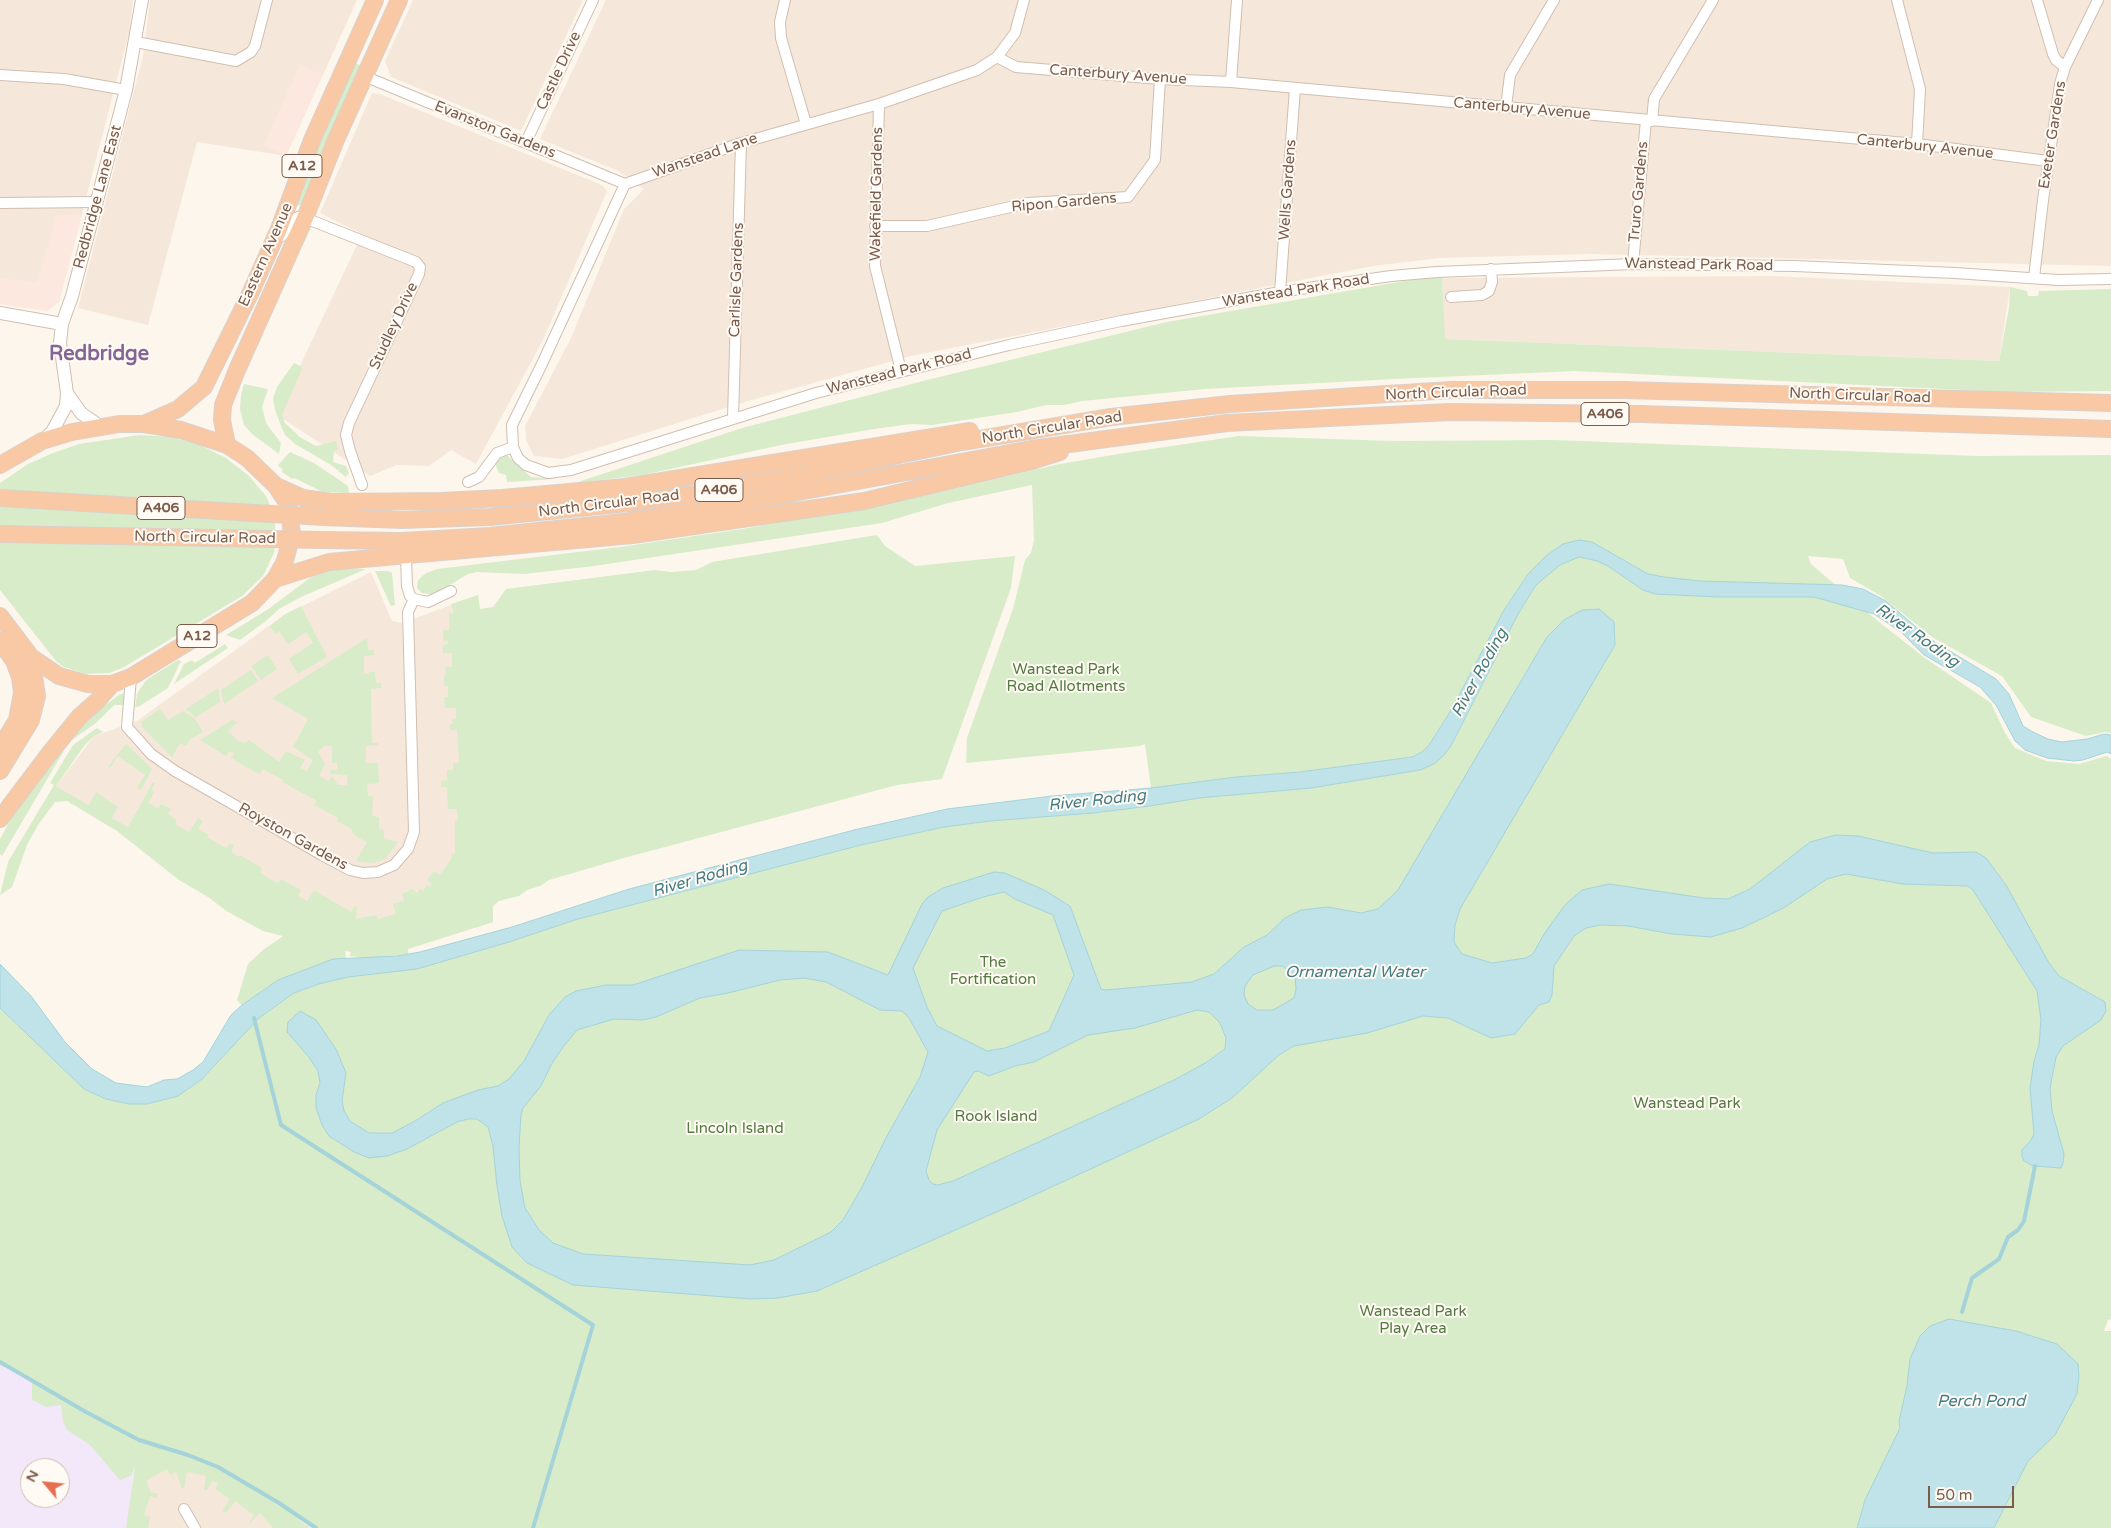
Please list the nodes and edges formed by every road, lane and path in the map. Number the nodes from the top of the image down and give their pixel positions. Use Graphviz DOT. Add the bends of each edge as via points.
graph roads {
  1 [pos="142,0"];
  2 [pos="267,0"];
  3 [pos="375,0"];
  4 [pos="399,0"];
  5 [pos="593,0"];
  6 [pos="784,0"];
  7 [pos="1024,0"];
  8 [pos="1237,0"];
  9 [pos="1554,0"];
  10 [pos="1713,0"];
  11 [pos="1897,0"];
  12 [pos="2037,0"];
  13 [pos="2098,0"];
  14 [pos="136,42"];
  15 [pos="997,57"];
  16 [pos="2065,67"];
  17 [pos="0,75"];
  18 [pos="364,76"];
  19 [pos="1160,79"];
  20 [pos="1231,82"];
  21 [pos="1296,88"];
  22 [pos="126,90"];
  23 [pos="879,104"];
  24 [pos="1506,107"];
  25 [pos="1649,121"];
  26 [pos="806,124"];
  27 [pos="526,142"];
  28 [pos="741,143"];
  29 [pos="1916,144"];
  30 [pos="2048,161"];
  31 [pos="626,184"];
  32 [pos="0,202"];
  33 [pos="96,202"];
  34 [pos="305,218"];
  35 [pos="875,226"];
  36 [pos="1633,264"];
  37 [pos="1491,269"];
  38 [pos="2034,278"];
  39 [pos="2111,280"];
  40 [pos="1280,292"];
  41 [pos="248,296"];
  42 [pos="1451,297"];
  43 [pos="0,313"];
  44 [pos="62,324"];
  45 [pos="901,371"];
  46 [pos="67,393"];
  47 [pos="2111,403"];
  48 [pos="733,418"];
  49 [pos="1111,418"];
  50 [pos="144,424"];
  51 [pos="101,427"];
  52 [pos="2111,429"];
  53 [pos="1100,439"];
  54 [pos="42,441"];
  55 [pos="228,446"];
  56 [pos="513,447"];
  57 [pos="0,465"];
  58 [pos="468,482"];
  59 [pos="362,485"];
  60 [pos="276,486"];
  61 [pos="0,498"];
  62 [pos="0,534"];
  63 [pos="406,556"];
  64 [pos="275,579"];
  65 [pos="451,591"];
  66 [pos="414,600"];
  67 [pos="0,616"];
  68 [pos="0,641"];
  69 [pos="31,657"];
  70 [pos="131,677"];
  71 [pos="112,684"];
  72 [pos="0,748"];
  73 [pos="0,771"];
  74 [pos="0,819"];
  75 [pos="184,1509"];
  76 [pos="195,1528"];
  1 -- 14 [label="street, Redbridge Lane East"];
  2 -- 14 [label="street" via="252,52 236,61"];
  3 -- 41 [label="highway, Eastern Avenue / A12" via="312,140 279,229"];
  4 -- 18 [label="highway, Eastern Avenue / A12"];
  5 -- 27 [label="street, Castle Drive"];
  6 -- 26 [label="street" via="781,38"];
  7 -- 15 [label="street, Wanstead Lane" via="1015,33"];
  8 -- 20 [label="street"];
  9 -- 24 [label="street" via="1510,75"];
  10 -- 25 [label="street, Truro Gardens" via="1654,99"];
  11 -- 29 [label="street" via="1920,89"];
  12 -- 16 [label="street" via="2053,54"];
  13 -- 16 [label="street, Exeter Gardens"];
  14 -- 22 [label="street, Redbridge Lane East"];
  15 -- 19 [label="street, Canterbury Avenue" via="1016,67"];
  15 -- 23 [label="street, Wanstead Lane" via="977,70"];
  16 -- 30 [label="street, Exeter Gardens"];
  17 -- 22 [label="street" via="64,79"];
  18 -- 27 [label="street, Evanston Gardens"];
  18 -- 34 [label="highway, Eastern Avenue / A12"];
  19 -- 20 [label="street, Canterbury Avenue"];
  19 -- 35 [label="street, Ripon Gardens" via="1155,160 1128,197 1028,203 927,226"];
  20 -- 21 [label="street, Canterbury Avenue"];
  21 -- 24 [label="street, Canterbury Avenue"];
  21 -- 40 [label="street, Wells Gardens"];
  22 -- 33 [label="street, Redbridge Lane East"];
  23 -- 26 [label="street, Wanstead Lane"];
  23 -- 35 [label="street, Wakefield Gardens"];
  24 -- 25 [label="street, Canterbury Avenue"];
  25 -- 29 [label="street, Canterbury Avenue"];
  25 -- 36 [label="street, Truro Gardens"];
  26 -- 28 [label="street, Wanstead Lane"];
  27 -- 31 [label="street, Evanston Gardens"];
  28 -- 31 [label="street, Wanstead Lane"];
  28 -- 48 [label="street, Carlisle Gardens"];
  29 -- 30 [label="street, Canterbury Avenue"];
  30 -- 38 [label="street, Exeter Gardens"];
  31 -- 56 [label="street" via="512,424"];
  32 -- 33 [label="street"];
  33 -- 44 [label="street, Redbridge Lane East"];
  34 -- 41 [label="street" via="292,221"];
  34 -- 55 [label="highway, Eastern Avenue / A12" via="223,405 222,420"];
  34 -- 59 [label="street, Studley Drive" via="416,262 420,267 349,423 346,435"];
  35 -- 45 [label="street, Wakefield Gardens" via="875,266"];
  36 -- 37 [label="street, Wanstead Park Road"];
  36 -- 38 [label="street, Wanstead Park Road" via="1795,266"];
  37 -- 40 [label="street, Wanstead Park Road" via="1391,276"];
  37 -- 42 [label="street" via="1489,291 1482,295"];
  38 -- 39 [label="street, Wanstead Park Road"];
  40 -- 45 [label="street, Wanstead Park Road" via="1121,321"];
  41 -- 50 [label="highway, Eastern Avenue / A12" via="204,387 178,410"];
  43 -- 44 [label="street"];
  44 -- 46 [label="street, Redbridge Lane East" via="60,342"];
  45 -- 48 [label="street, Wanstead Park Road"];
  46 -- 51 [label="street, Redbridge Lane East" via="81,413"];
  46 -- 54 [label="street, Redbridge Lane East" via="61,418"];
  47 -- 49 [label="highway, North Circular Road / A406" via="1623,390 1451,390 1230,404"];
  48 -- 56 [label="street, Wanstead Park Road" via="572,470 548,473 537,470 518,458"];
  49 -- 60 [label="highway, A406" via="953,432 700,475 551,494 441,501 349,502 303,498"];
  49 -- 61 [label="highway, North Circular Road / A406, bridge" via="962,442 689,495 490,517 402,520 323,517"];
  50 -- 51 [label="highway, A12"];
  50 -- 55 [label="highway, A12" via="181,430"];
  51 -- 54 [label="highway, A12"];
  52 -- 53 [label="highway, North Circular Road / A406" via="1650,414 1450,412 1227,423"];
  53 -- 62 [label="highway, North Circular Road / A406, bridge" via="1031,448 701,511 480,537 402,541"];
  53 -- 63 [label="highway, A406" via="1032,461 864,501 633,536"];
  54 -- 57 [label="highway, A12"];
  55 -- 60 [label="highway, A12" via="247,458"];
  56 -- 58 [label="street" via="497,452 479,478"];
  60 -- 64 [label="highway, A12" via="288,504 292,534 285,561"];
  63 -- 64 [label="highway, A406" via="329,562"];
  63 -- 66 [label="street" via="407,586"];
  64 -- 70 [label="highway, A12" via="252,603"];
  65 -- 66 [label="street" via="428,602"];
  66 -- 70 [label="street, Royston Gardens" via="408,612 414,832 408,849 394,865 378,872 350,870 322,856 151,754 127,727"];
  67 -- 69 [label="highway, A12"];
  68 -- 72 [label="highway" via="14,661 22,693 17,720"];
  69 -- 71 [label="highway, A12" via="67,680"];
  69 -- 73 [label="highway, A12" via="37,696 31,720"];
  70 -- 71 [label="highway, A12"];
  71 -- 74 [label="highway, A12" via="79,717"];
  75 -- 76 [label="street"];
}
